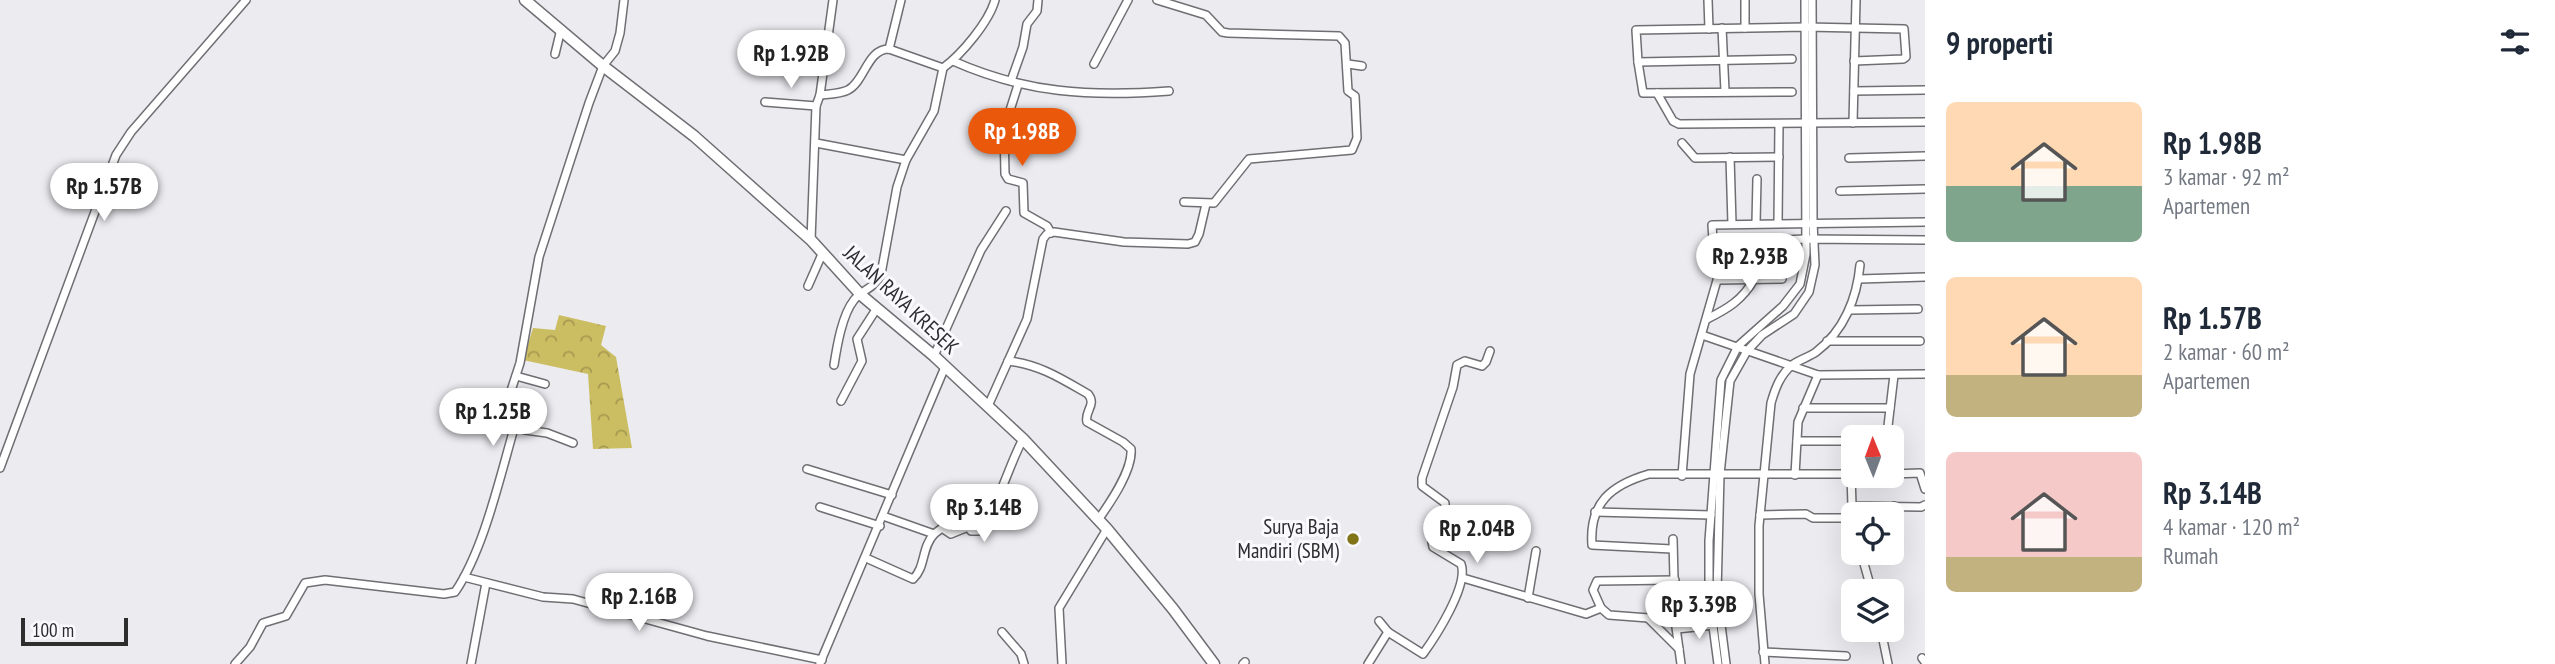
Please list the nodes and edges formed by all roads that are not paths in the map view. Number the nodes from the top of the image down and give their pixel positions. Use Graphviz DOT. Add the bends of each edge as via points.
graph roads {
  1 [pos="246,0"];
  2 [pos="526,0"];
  3 [pos="624,0"];
  4 [pos="833,0"];
  5 [pos="901,0"];
  6 [pos="995,0"];
  7 [pos="1038,0"];
  8 [pos="1128,0"];
  9 [pos="1157,0"];
  10 [pos="1708,0"];
  11 [pos="1745,0"];
  12 [pos="1805,0"];
  13 [pos="1812,0"];
  14 [pos="1856,0"];
  15 [pos="1809,27"];
  16 [pos="561,28"];
  17 [pos="1723,28"];
  18 [pos="1745,28"];
  19 [pos="1709,29"];
  20 [pos="1855,29"];
  21 [pos="889,49"];
  22 [pos="555,54"];
  23 [pos="1792,59"];
  24 [pos="1723,60"];
  25 [pos="953,61"];
  26 [pos="1854,61"];
  27 [pos="1638,62"];
  28 [pos="1094,64"];
  29 [pos="1348,64"];
  30 [pos="603,66"];
  31 [pos="1362,66"];
  32 [pos="943,68"];
  33 [pos="1014,83"];
  34 [pos="1925,90"];
  35 [pos="1168,91"];
  36 [pos="1725,91"];
  37 [pos="1854,91"];
  38 [pos="1792,92"];
  39 [pos="1657,93"];
  40 [pos="820,95"];
  41 [pos="765,103"];
  42 [pos="816,106"];
  43 [pos="1925,122"];
  44 [pos="1810,123"];
  45 [pos="1853,123"];
  46 [pos="1779,124"];
  47 [pos="816,143"];
  48 [pos="1682,144"];
  49 [pos="1925,156"];
  50 [pos="1730,157"];
  51 [pos="1779,157"];
  52 [pos="1849,158"];
  53 [pos="906,160"];
  54 [pos="1757,179"];
  55 [pos="1925,189"];
  56 [pos="1840,191"];
  57 [pos="1184,202"];
  58 [pos="1206,204"];
  59 [pos="1006,211"];
  60 [pos="1809,222"];
  61 [pos="1925,222"];
  62 [pos="1732,223"];
  63 [pos="1756,223"];
  64 [pos="1779,223"];
  65 [pos="1051,233"];
  66 [pos="1809,239"];
  67 [pos="811,240"];
  68 [pos="1925,240"];
  69 [pos="1728,242"];
  70 [pos="823,252"];
  71 [pos="1860,265"];
  72 [pos="1925,277"];
  73 [pos="1754,279"];
  74 [pos="1782,279"];
  75 [pos="1859,279"];
  76 [pos="1718,280"];
  77 [pos="808,286"];
  78 [pos="861,295"];
  79 [pos="877,308"];
  80 [pos="1918,309"];
  81 [pos="1850,310"];
  82 [pos="1707,319"];
  83 [pos="1702,335"];
  84 [pos="1827,341"];
  85 [pos="1920,341"];
  86 [pos="1738,346"];
  87 [pos="1490,351"];
  88 [pos="1746,351"];
  89 [pos="934,356"];
  90 [pos="1008,361"];
  91 [pos="834,365"];
  92 [pos="1791,366"];
  93 [pos="945,367"];
  94 [pos="1925,374"];
  95 [pos="1818,375"];
  96 [pos="1894,375"];
  97 [pos="516,376"];
  98 [pos="545,384"];
  99 [pos="841,401"];
  100 [pos="988,406"];
  101 [pos="1803,408"];
  102 [pos="1890,408"];
  103 [pos="1889,425"];
  104 [pos="513,426"];
  105 [pos="1023,439"];
  106 [pos="1841,440"];
  107 [pos="1797,441"];
  108 [pos="573,443"];
  109 [pos="0,468"];
  110 [pos="807,469"];
  111 [pos="1922,473"];
  112 [pos="1717,474"];
  113 [pos="1841,474"];
  114 [pos="1904,474"];
  115 [pos="1682,475"];
  116 [pos="1795,475"];
  117 [pos="1765,476"];
  118 [pos="1925,489"];
  119 [pos="892,495"];
  120 [pos="1925,505"];
  121 [pos="1904,506"];
  122 [pos="820,507"];
  123 [pos="1595,512"];
  124 [pos="1841,514"];
  125 [pos="1711,515"];
  126 [pos="1760,515"];
  127 [pos="883,516"];
  128 [pos="1098,520"];
  129 [pos="880,526"];
  130 [pos="1107,529"];
  131 [pos="934,534"];
  132 [pos="1673,539"];
  133 [pos="1672,549"];
  134 [pos="1535,551"];
  135 [pos="866,558"];
  136 [pos="464,576"];
  137 [pos="1463,578"];
  138 [pos="1675,580"];
  139 [pos="486,583"];
  140 [pos="1713,593"];
  141 [pos="1528,598"];
  142 [pos="1601,608"];
  143 [pos="1647,617"];
  144 [pos="1675,620"];
  145 [pos="1379,621"];
  146 [pos="1717,625"];
  147 [pos="1677,629"];
  148 [pos="1002,632"];
  149 [pos="1388,632"];
  150 [pos="1883,642"];
  151 [pos="1679,649"];
  152 [pos="1763,652"];
  153 [pos="1423,654"];
  154 [pos="1846,656"];
  155 [pos="821,662"];
  156 [pos="234,664"];
  157 [pos="471,664"];
  158 [pos="1024,664"];
  159 [pos="1062,664"];
  160 [pos="1214,664"];
  161 [pos="1368,664"];
  162 [pos="1421,664"];
  163 [pos="1681,664"];
  164 [pos="1718,664"];
  165 [pos="1726,664"];
  166 [pos="1765,664"];
  167 [pos="1888,664"];
  1 -- 109 [label="street" via="116,155"];
  2 -- 16 [label="main road, JALAN RAYA KRESEK"];
  3 -- 30 [label="street" via="615,51"];
  4 -- 40 [label="street"];
  5 -- 21 [label="street"];
  6 -- 25 [label="street"];
  7 -- 33 [label="street" via="1037,11 1027,24"];
  8 -- 28 [label="street"];
  9 -- 29 [label="street" via="1206,15 1222,32 1339,36 1345,43"];
  10 -- 19 [label="street"];
  11 -- 18 [label="street"];
  12 -- 15 [label="street"];
  13 -- 15 [label="street"];
  14 -- 20 [label="street"];
  15 -- 18 [label="street"];
  15 -- 20 [label="street"];
  15 -- 44 [label="street"];
  16 -- 22 [label="street"];
  16 -- 30 [label="main road, JALAN RAYA KRESEK"];
  17 -- 18 [label="street"];
  17 -- 19 [label="street"];
  17 -- 24 [label="street"];
  19 -- 27 [label="street" via="1638,29"];
  20 -- 26 [label="street"];
  20 -- 26 [label="street" via="1904,29 1906,57"];
  21 -- 32 [label="street"];
  21 -- 40 [label="street" via="875,54 850,89"];
  23 -- 24 [label="street"];
  24 -- 27 [label="street"];
  24 -- 36 [label="street"];
  25 -- 32 [label="street"];
  25 -- 33 [label="street"];
  26 -- 37 [label="street"];
  27 -- 39 [label="street" via="1642,91"];
  29 -- 31 [label="street"];
  29 -- 58 [label="street" via="1348,91 1356,102 1357,138 1352,150 1249,159 1217,200"];
  30 -- 67 [label="main road, JALAN RAYA KRESEK" via="694,136"];
  30 -- 97 [label="street" via="539,257"];
  32 -- 53 [label="street" via="934,111"];
  33 -- 35 [label="street" via="1072,93"];
  33 -- 65 [label="street" via="1003,138 1005,174 1023,183 1024,214"];
  34 -- 37 [label="street"];
  36 -- 38 [label="street"];
  36 -- 39 [label="street"];
  37 -- 45 [label="street"];
  39 -- 46 [label="street" via="1679,124"];
  40 -- 42 [label="street"];
  41 -- 42 [label="street"];
  42 -- 47 [label="street"];
  43 -- 45 [label="street"];
  44 -- 45 [label="street"];
  44 -- 46 [label="street"];
  44 -- 60 [label="street"];
  46 -- 51 [label="street"];
  47 -- 53 [label="street"];
  47 -- 67 [label="street"];
  48 -- 50 [label="street" via="1695,158"];
  49 -- 52 [label="street"];
  50 -- 51 [label="street"];
  50 -- 62 [label="street"];
  51 -- 64 [label="street"];
  53 -- 78 [label="street" via="881,274"];
  54 -- 63 [label="street"];
  55 -- 56 [label="street"];
  57 -- 58 [label="street"];
  58 -- 65 [label="street" via="1199,234 1188,244"];
  59 -- 89 [label="street" via="981,250"];
  60 -- 61 [label="street"];
  60 -- 64 [label="street"];
  60 -- 66 [label="street"];
  62 -- 63 [label="street"];
  62 -- 69 [label="street" via="1712,225 1713,240"];
  63 -- 64 [label="street"];
  65 -- 90 [label="street" via="1044,239 1027,319"];
  66 -- 68 [label="street"];
  66 -- 69 [label="street"];
  66 -- 86 [label="street" via="1800,284 1783,306"];
  66 -- 88 [label="street" via="1815,265 1809,292 1794,314"];
  67 -- 70 [label="main road, JALAN RAYA KRESEK"];
  69 -- 76 [label="street"];
  70 -- 77 [label="street"];
  70 -- 78 [label="main road, JALAN RAYA KRESEK"];
  71 -- 75 [label="street"];
  72 -- 75 [label="street"];
  73 -- 74 [label="street"];
  73 -- 76 [label="street"];
  73 -- 82 [label="street" via="1730,307"];
  75 -- 81 [label="street"];
  76 -- 82 [label="street"];
  78 -- 79 [label="main road, JALAN RAYA KRESEK"];
  78 -- 91 [label="street" via="850,307"];
  79 -- 89 [label="main road, JALAN RAYA KRESEK"];
  79 -- 99 [label="street" via="859,335 862,361"];
  80 -- 81 [label="street"];
  81 -- 84 [label="street"];
  82 -- 83 [label="street"];
  83 -- 86 [label="street"];
  83 -- 115 [label="street" via="1690,374"];
  84 -- 85 [label="street"];
  84 -- 92 [label="street"];
  86 -- 88 [label="street"];
  86 -- 112 [label="street" via="1721,380"];
  87 -- 137 [label="street" via="1482,366 1465,361 1457,365 1422,478 1422,486 1445,503 1433,547 1461,564"];
  88 -- 92 [label="street"];
  88 -- 112 [label="street" via="1731,381"];
  89 -- 93 [label="main road, JALAN RAYA KRESEK"];
  90 -- 100 [label="street"];
  90 -- 128 [label="street" via="1045,370 1088,394 1092,404 1087,422 1131,449 1124,478"];
  92 -- 95 [label="street"];
  92 -- 117 [label="street" via="1775,386"];
  93 -- 100 [label="main road, JALAN RAYA KRESEK"];
  93 -- 119 [label="street"];
  94 -- 96 [label="street"];
  95 -- 96 [label="street"];
  95 -- 101 [label="street"];
  96 -- 102 [label="street"];
  97 -- 98 [label="street"];
  97 -- 104 [label="street" via="507,403"];
  100 -- 105 [label="main road, JALAN RAYA KRESEK"];
  101 -- 102 [label="street"];
  101 -- 107 [label="street"];
  102 -- 103 [label="street"];
  104 -- 108 [label="street"];
  104 -- 136 [label="street" via="488,519"];
  105 -- 128 [label="main road, JALAN RAYA KRESEK"];
  105 -- 131 [label="street" via="978,531 968,527 951,534 942,528"];
  106 -- 107 [label="street"];
  107 -- 116 [label="street"];
  110 -- 119 [label="street"];
  111 -- 114 [label="street"];
  111 -- 118 [label="street"];
  112 -- 115 [label="street"];
  112 -- 117 [label="street"];
  112 -- 125 [label="street"];
  112 -- 140 [label="street"];
  113 -- 116 [label="street"];
  115 -- 123 [label="street" via="1649,474 1627,481"];
  116 -- 117 [label="street"];
  117 -- 126 [label="street"];
  119 -- 127 [label="street"];
  120 -- 121 [label="street"];
  122 -- 129 [label="street"];
  123 -- 125 [label="street"];
  123 -- 133 [label="street" via="1592,545"];
  124 -- 126 [label="street"];
  125 -- 140 [label="street"];
  126 -- 152 [label="street"];
  127 -- 129 [label="street"];
  127 -- 131 [label="street"];
  128 -- 130 [label="main road, JALAN RAYA KRESEK"];
  129 -- 135 [label="street"];
  130 -- 159 [label="street" via="1059,608"];
  130 -- 160 [label="main road, JALAN RAYA KRESEK"];
  131 -- 135 [label="street" via="913,579"];
  132 -- 133 [label="street"];
  133 -- 138 [label="street"];
  134 -- 141 [label="street"];
  135 -- 155 [label="street"];
  136 -- 139 [label="street"];
  136 -- 156 [label="street" via="455,592 444,594 309,581 286,616 263,623 242,659"];
  137 -- 141 [label="street"];
  137 -- 153 [label="street"];
  138 -- 142 [label="street" via="1597,581 1593,590"];
  138 -- 144 [label="street"];
  139 -- 155 [label="street" via="573,599"];
  139 -- 157 [label="street"];
  140 -- 146 [label="street"];
  141 -- 142 [label="street" via="1586,614"];
  142 -- 143 [label="street" via="1609,615"];
  143 -- 144 [label="street"];
  143 -- 151 [label="street"];
  144 -- 147 [label="street"];
  145 -- 149 [label="street"];
  146 -- 147 [label="street"];
  146 -- 164 [label="street"];
  146 -- 165 [label="street"];
  147 -- 151 [label="street"];
  148 -- 158 [label="street"];
  149 -- 153 [label="street"];
  149 -- 161 [label="street"];
  150 -- 167 [label="street"];
  151 -- 163 [label="street"];
  152 -- 154 [label="street"];
  152 -- 166 [label="street"];
  153 -- 162 [label="street"];
}
